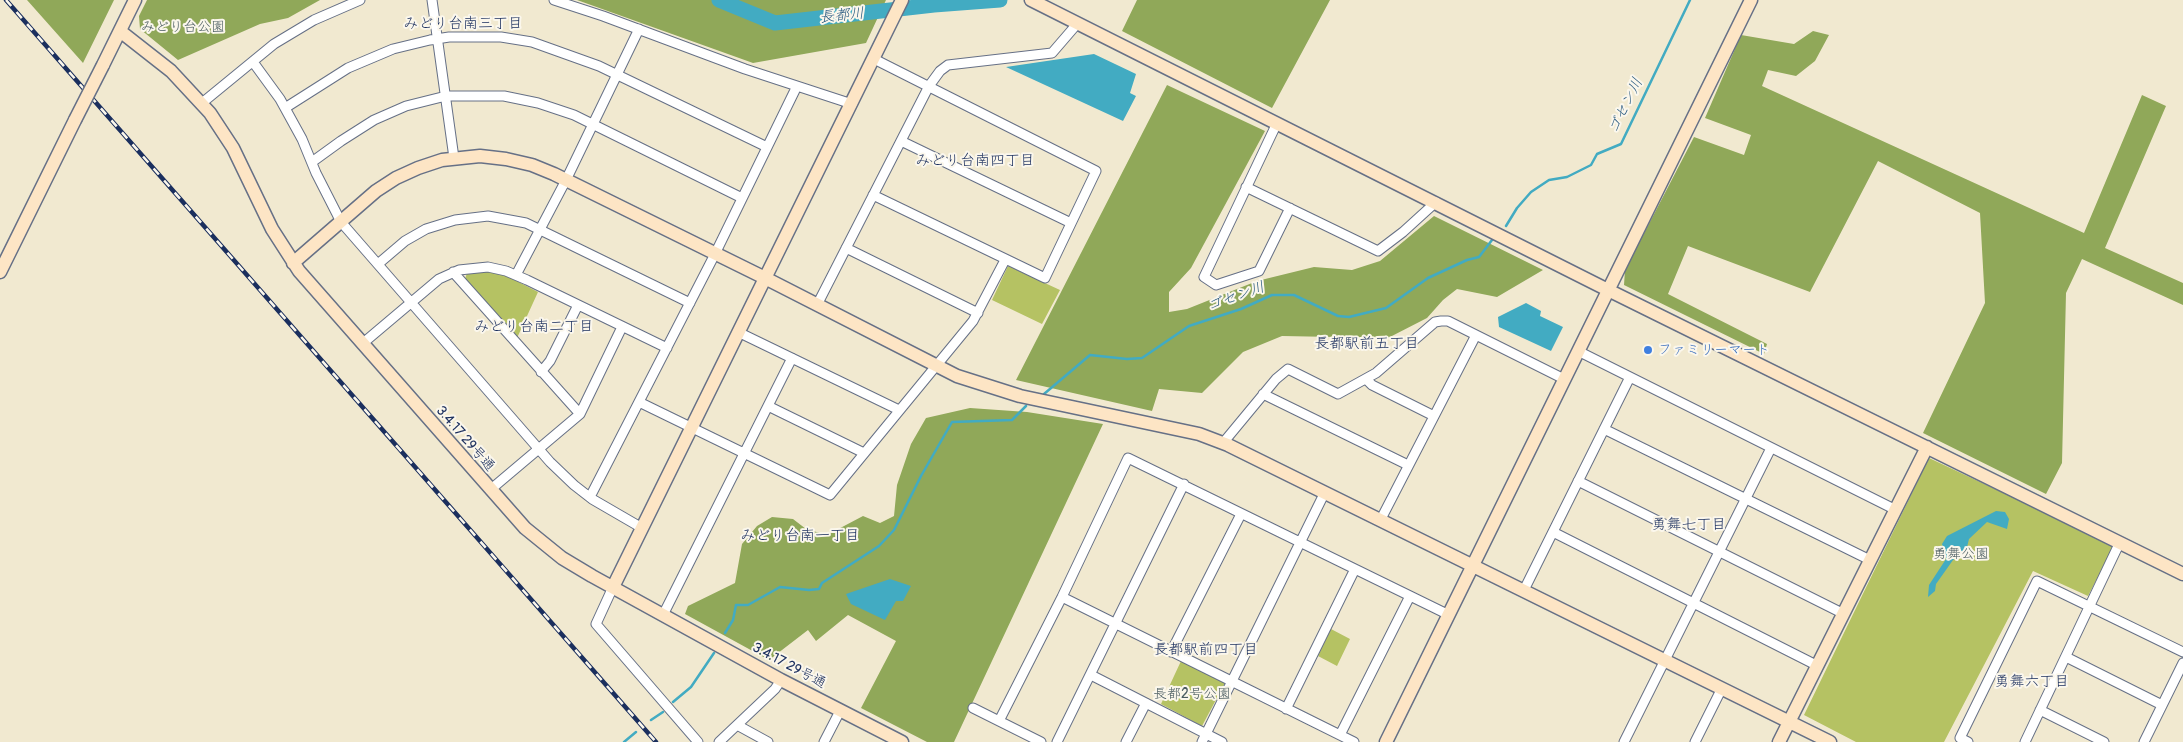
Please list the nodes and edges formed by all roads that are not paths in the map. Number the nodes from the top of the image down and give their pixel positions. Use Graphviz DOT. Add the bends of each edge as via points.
graph roads {
  1 [pos="135,0"];
  2 [pos="360,0"];
  3 [pos="432,0"];
  4 [pos="554,0"];
  5 [pos="902,0"];
  6 [pos="1031,0"];
  7 [pos="1750,1"];
  8 [pos="1077,24"];
  9 [pos="639,29"];
  10 [pos="120,31"];
  11 [pos="438,39"];
  12 [pos="874,59"];
  13 [pos="253,62"];
  14 [pos="617,73"];
  15 [pos="796,86"];
  16 [pos="929,86"];
  17 [pos="446,96"];
  18 [pos="202,103"];
  19 [pos="852,104"];
  20 [pos="285,108"];
  21 [pos="1276,123"];
  22 [pos="592,125"];
  23 [pos="901,141"];
  24 [pos="767,146"];
  25 [pos="454,158"];
  26 [pos="312,162"];
  27 [pos="566,180"];
  28 [pos="1246,187"];
  29 [pos="873,195"];
  30 [pos="742,198"];
  31 [pos="1436,202"];
  32 [pos="1290,208"];
  33 [pos="342,222"];
  34 [pos="1071,223"];
  35 [pos="539,230"];
  36 [pos="846,248"];
  37 [pos="715,254"];
  38 [pos="1006,260"];
  39 [pos="293,262"];
  40 [pos="378,264"];
  41 [pos="0,272"];
  42 [pos="453,272"];
  43 [pos="516,275"];
  44 [pos="765,278"];
  45 [pos="1608,290"];
  46 [pos="411,302"];
  47 [pos="690,303"];
  48 [pos="578,305"];
  49 [pos="817,305"];
  50 [pos="978,313"];
  51 [pos="622,327"];
  52 [pos="738,332"];
  53 [pos="1476,335"];
  54 [pos="362,344"];
  55 [pos="667,348"];
  56 [pos="1578,351"];
  57 [pos="792,358"];
  58 [pos="936,364"];
  59 [pos="541,372"];
  60 [pos="1630,377"];
  61 [pos="1366,378"];
  62 [pos="1564,379"];
  63 [pos="1263,394"];
  64 [pos="639,402"];
  65 [pos="768,406"];
  66 [pos="899,410"];
  67 [pos="580,414"];
  68 [pos="1434,416"];
  69 [pos="691,428"];
  70 [pos="1604,429"];
  71 [pos="1223,443"];
  72 [pos="1927,447"];
  73 [pos="1771,448"];
  74 [pos="540,449"];
  75 [pos="864,453"];
  76 [pos="744,454"];
  77 [pos="1408,465"];
  78 [pos="1578,481"];
  79 [pos="1184,484"];
  80 [pos="490,490"];
  81 [pos="1325,492"];
  82 [pos="590,497"];
  83 [pos="1746,499"];
  84 [pos="1896,510"];
  85 [pos="1241,514"];
  86 [pos="1381,519"];
  87 [pos="642,528"];
  88 [pos="1553,532"];
  89 [pos="1300,542"];
  90 [pos="2120,542"];
  91 [pos="1719,551"];
  92 [pos="1870,560"];
  93 [pos="1472,565"];
  94 [pos="1355,569"];
  95 [pos="2183,574"];
  96 [pos="612,587"];
  97 [pos="1524,590"];
  98 [pos="1410,596"];
  99 [pos="1062,597"];
  100 [pos="1693,603"];
  101 [pos="2090,606"];
  102 [pos="1448,614"];
  103 [pos="1844,614"];
  104 [pos="664,615"];
  105 [pos="1116,624"];
  106 [pos="1171,652"];
  107 [pos="2183,652"];
  108 [pos="2066,657"];
  109 [pos="1664,660"];
  110 [pos="2183,663"];
  111 [pos="1818,666"];
  112 [pos="1091,675"];
  113 [pos="781,680"];
  114 [pos="1232,682"];
  115 [pos="1722,688"];
  116 [pos="1146,703"];
  117 [pos="2162,705"];
  118 [pos="973,708"];
  119 [pos="1286,709"];
  120 [pos="2040,710"];
  121 [pos="840,711"];
  122 [pos="999,721"];
  123 [pos="1790,722"];
  124 [pos="737,725"];
  125 [pos="1340,735"];
  126 [pos="1204,738"];
  127 [pos="698,742"];
  128 [pos="719,742"];
  129 [pos="768,742"];
  130 [pos="824,742"];
  131 [pos="902,742"];
  132 [pos="1041,742"];
  133 [pos="1057,742"];
  134 [pos="1126,742"];
  135 [pos="1222,742"];
  136 [pos="1354,742"];
  137 [pos="1386,742"];
  138 [pos="1624,742"];
  139 [pos="1695,742"];
  140 [pos="1779,742"];
  141 [pos="1830,742"];
  142 [pos="1968,742"];
  143 [pos="2025,742"];
  144 [pos="2104,742"];
  145 [pos="2144,742"];
  1 -- 10 [label="street"];
  2 -- 13 [label="street" via="297,29"];
  3 -- 11 [label="street"];
  4 -- 9 [label="street"];
  5 -- 12 [label="street"];
  6 -- 8 [label="street"];
  7 -- 45 [label="street"];
  8 -- 16 [label="street" via="1052,53 948,65"];
  8 -- 21 [label="street"];
  9 -- 14 [label="street"];
  9 -- 15 [label="street"];
  10 -- 18 [label="street, 3.4.17 29号通" via="171,71"];
  10 -- 41 [label="street, bridge"];
  11 -- 14 [label="street" via="482,36 520,39"];
  11 -- 17 [label="street"];
  11 -- 20 [label="street" via="393,50 357,64"];
  12 -- 16 [label="street"];
  12 -- 19 [label="street"];
  13 -- 18 [label="street"];
  13 -- 20 [label="street"];
  14 -- 22 [label="street"];
  14 -- 24 [label="street"];
  15 -- 19 [label="street"];
  15 -- 24 [label="street"];
  16 -- 23 [label="street"];
  16 -- 34 [label="street" via="1096,171"];
  17 -- 22 [label="street" via="482,94 517,98 555,108"];
  17 -- 25 [label="street"];
  17 -- 26 [label="street" via="385,114 340,140"];
  18 -- 39 [label="street, 3.4.17 29号通" via="233,148 272,229"];
  19 -- 44 [label="street"];
  20 -- 26 [label="street"];
  21 -- 28 [label="street"];
  21 -- 31 [label="street"];
  22 -- 27 [label="street"];
  22 -- 30 [label="street"];
  23 -- 29 [label="street"];
  23 -- 34 [label="street"];
  24 -- 30 [label="street"];
  25 -- 27 [label="street" via="506,159 532,165"];
  25 -- 33 [label="street" via="430,163 396,178 376,191"];
  26 -- 33 [label="street"];
  27 -- 35 [label="street"];
  27 -- 37 [label="street"];
  28 -- 32 [label="street"];
  28 -- 32 [label="street" via="1204,277 1216,285 1259,271"];
  29 -- 36 [label="street"];
  29 -- 38 [label="street"];
  30 -- 37 [label="street"];
  31 -- 32 [label="street" via="1378,251"];
  31 -- 45 [label="street"];
  33 -- 39 [label="street"];
  33 -- 40 [label="street"];
  34 -- 38 [label="street" via="1045,278"];
  35 -- 40 [label="street" via="510,219 488,216 455,220 415,234"];
  35 -- 43 [label="street"];
  35 -- 47 [label="street"];
  36 -- 49 [label="street"];
  36 -- 50 [label="street"];
  37 -- 44 [label="street"];
  37 -- 47 [label="street"];
  38 -- 50 [label="street"];
  39 -- 54 [label="street, 3.4.17 29号通"];
  40 -- 46 [label="street"];
  42 -- 43 [label="street" via="488,266"];
  42 -- 46 [label="street" via="430,285"];
  42 -- 59 [label="street"];
  43 -- 48 [label="street"];
  44 -- 49 [label="street"];
  44 -- 52 [label="street"];
  45 -- 56 [label="street"];
  45 -- 72 [label="street"];
  46 -- 54 [label="street"];
  46 -- 74 [label="street"];
  47 -- 55 [label="street"];
  48 -- 51 [label="street"];
  48 -- 59 [label="street" via="550,361"];
  49 -- 58 [label="street"];
  50 -- 58 [label="street"];
  51 -- 55 [label="street"];
  51 -- 67 [label="street"];
  52 -- 57 [label="street"];
  52 -- 69 [label="street"];
  53 -- 61 [label="street" via="1448,321 1435,322 1382,369"];
  53 -- 62 [label="street"];
  53 -- 68 [label="street"];
  54 -- 80 [label="street, 3.4.17 29号通"];
  55 -- 64 [label="street"];
  56 -- 60 [label="street"];
  56 -- 62 [label="street"];
  57 -- 65 [label="street"];
  57 -- 66 [label="street"];
  58 -- 66 [label="street"];
  58 -- 71 [label="street" via="957,376 1020,396 1199,434"];
  59 -- 67 [label="street"];
  60 -- 70 [label="street"];
  60 -- 73 [label="street"];
  61 -- 63 [label="street" via="1338,394 1288,369"];
  61 -- 68 [label="street" via="1372,385"];
  62 -- 93 [label="street"];
  63 -- 71 [label="street"];
  63 -- 77 [label="street"];
  64 -- 69 [label="street"];
  64 -- 82 [label="street"];
  65 -- 75 [label="street"];
  65 -- 76 [label="street"];
  66 -- 75 [label="street"];
  67 -- 74 [label="street"];
  68 -- 77 [label="street"];
  69 -- 76 [label="street"];
  69 -- 87 [label="street"];
  70 -- 78 [label="street"];
  70 -- 83 [label="street"];
  71 -- 81 [label="street"];
  72 -- 84 [label="street"];
  72 -- 90 [label="street"];
  73 -- 83 [label="street"];
  73 -- 84 [label="street"];
  74 -- 80 [label="street"];
  74 -- 82 [label="street"];
  75 -- 76 [label="street" via="830,495"];
  76 -- 104 [label="street"];
  77 -- 86 [label="street"];
  78 -- 88 [label="street"];
  78 -- 91 [label="street"];
  79 -- 85 [label="street"];
  79 -- 99 [label="street" via="1128,458"];
  79 -- 105 [label="street"];
  80 -- 96 [label="street, 3.4.17 29号通" via="538,540"];
  81 -- 86 [label="street"];
  81 -- 89 [label="street"];
  82 -- 87 [label="street"];
  83 -- 91 [label="street"];
  83 -- 92 [label="street"];
  84 -- 92 [label="street"];
  85 -- 89 [label="street"];
  85 -- 106 [label="street"];
  86 -- 93 [label="street"];
  87 -- 96 [label="street"];
  88 -- 97 [label="street"];
  88 -- 100 [label="street"];
  89 -- 94 [label="street"];
  89 -- 114 [label="street"];
  90 -- 95 [label="street"];
  90 -- 101 [label="street"];
  91 -- 100 [label="street"];
  91 -- 103 [label="street"];
  92 -- 103 [label="street"];
  93 -- 97 [label="street"];
  93 -- 102 [label="street"];
  94 -- 98 [label="street"];
  94 -- 119 [label="street"];
  96 -- 104 [label="street, 3.4.17 29号通"];
  96 -- 127 [label="street" via="596,624"];
  97 -- 109 [label="street"];
  98 -- 102 [label="street"];
  98 -- 125 [label="street"];
  99 -- 105 [label="street"];
  99 -- 122 [label="street"];
  100 -- 109 [label="street"];
  100 -- 111 [label="street"];
  101 -- 107 [label="street"];
  101 -- 108 [label="street"];
  101 -- 142 [label="street" via="2036,581 1960,738"];
  102 -- 137 [label="street"];
  103 -- 111 [label="street"];
  104 -- 113 [label="street, 3.4.17 29号通"];
  105 -- 106 [label="street"];
  105 -- 112 [label="street"];
  106 -- 114 [label="street"];
  108 -- 117 [label="street"];
  108 -- 120 [label="street"];
  109 -- 115 [label="street"];
  109 -- 138 [label="street"];
  110 -- 117 [label="street"];
  111 -- 123 [label="street"];
  112 -- 116 [label="street"];
  112 -- 133 [label="street"];
  113 -- 121 [label="street, 3.4.17 29号通"];
  113 -- 124 [label="street"];
  114 -- 119 [label="street"];
  114 -- 126 [label="street"];
  115 -- 123 [label="street"];
  115 -- 139 [label="street"];
  116 -- 126 [label="street"];
  116 -- 134 [label="street"];
  117 -- 145 [label="street"];
  118 -- 122 [label="street"];
  119 -- 125 [label="street"];
  120 -- 143 [label="street"];
  120 -- 144 [label="street"];
  121 -- 130 [label="street"];
  121 -- 131 [label="street, 3.4.17 29号通"];
  122 -- 132 [label="street"];
  123 -- 140 [label="street"];
  123 -- 141 [label="street"];
  124 -- 128 [label="street"];
  124 -- 129 [label="street"];
  125 -- 136 [label="street"];
  126 -- 135 [label="street"];
}
